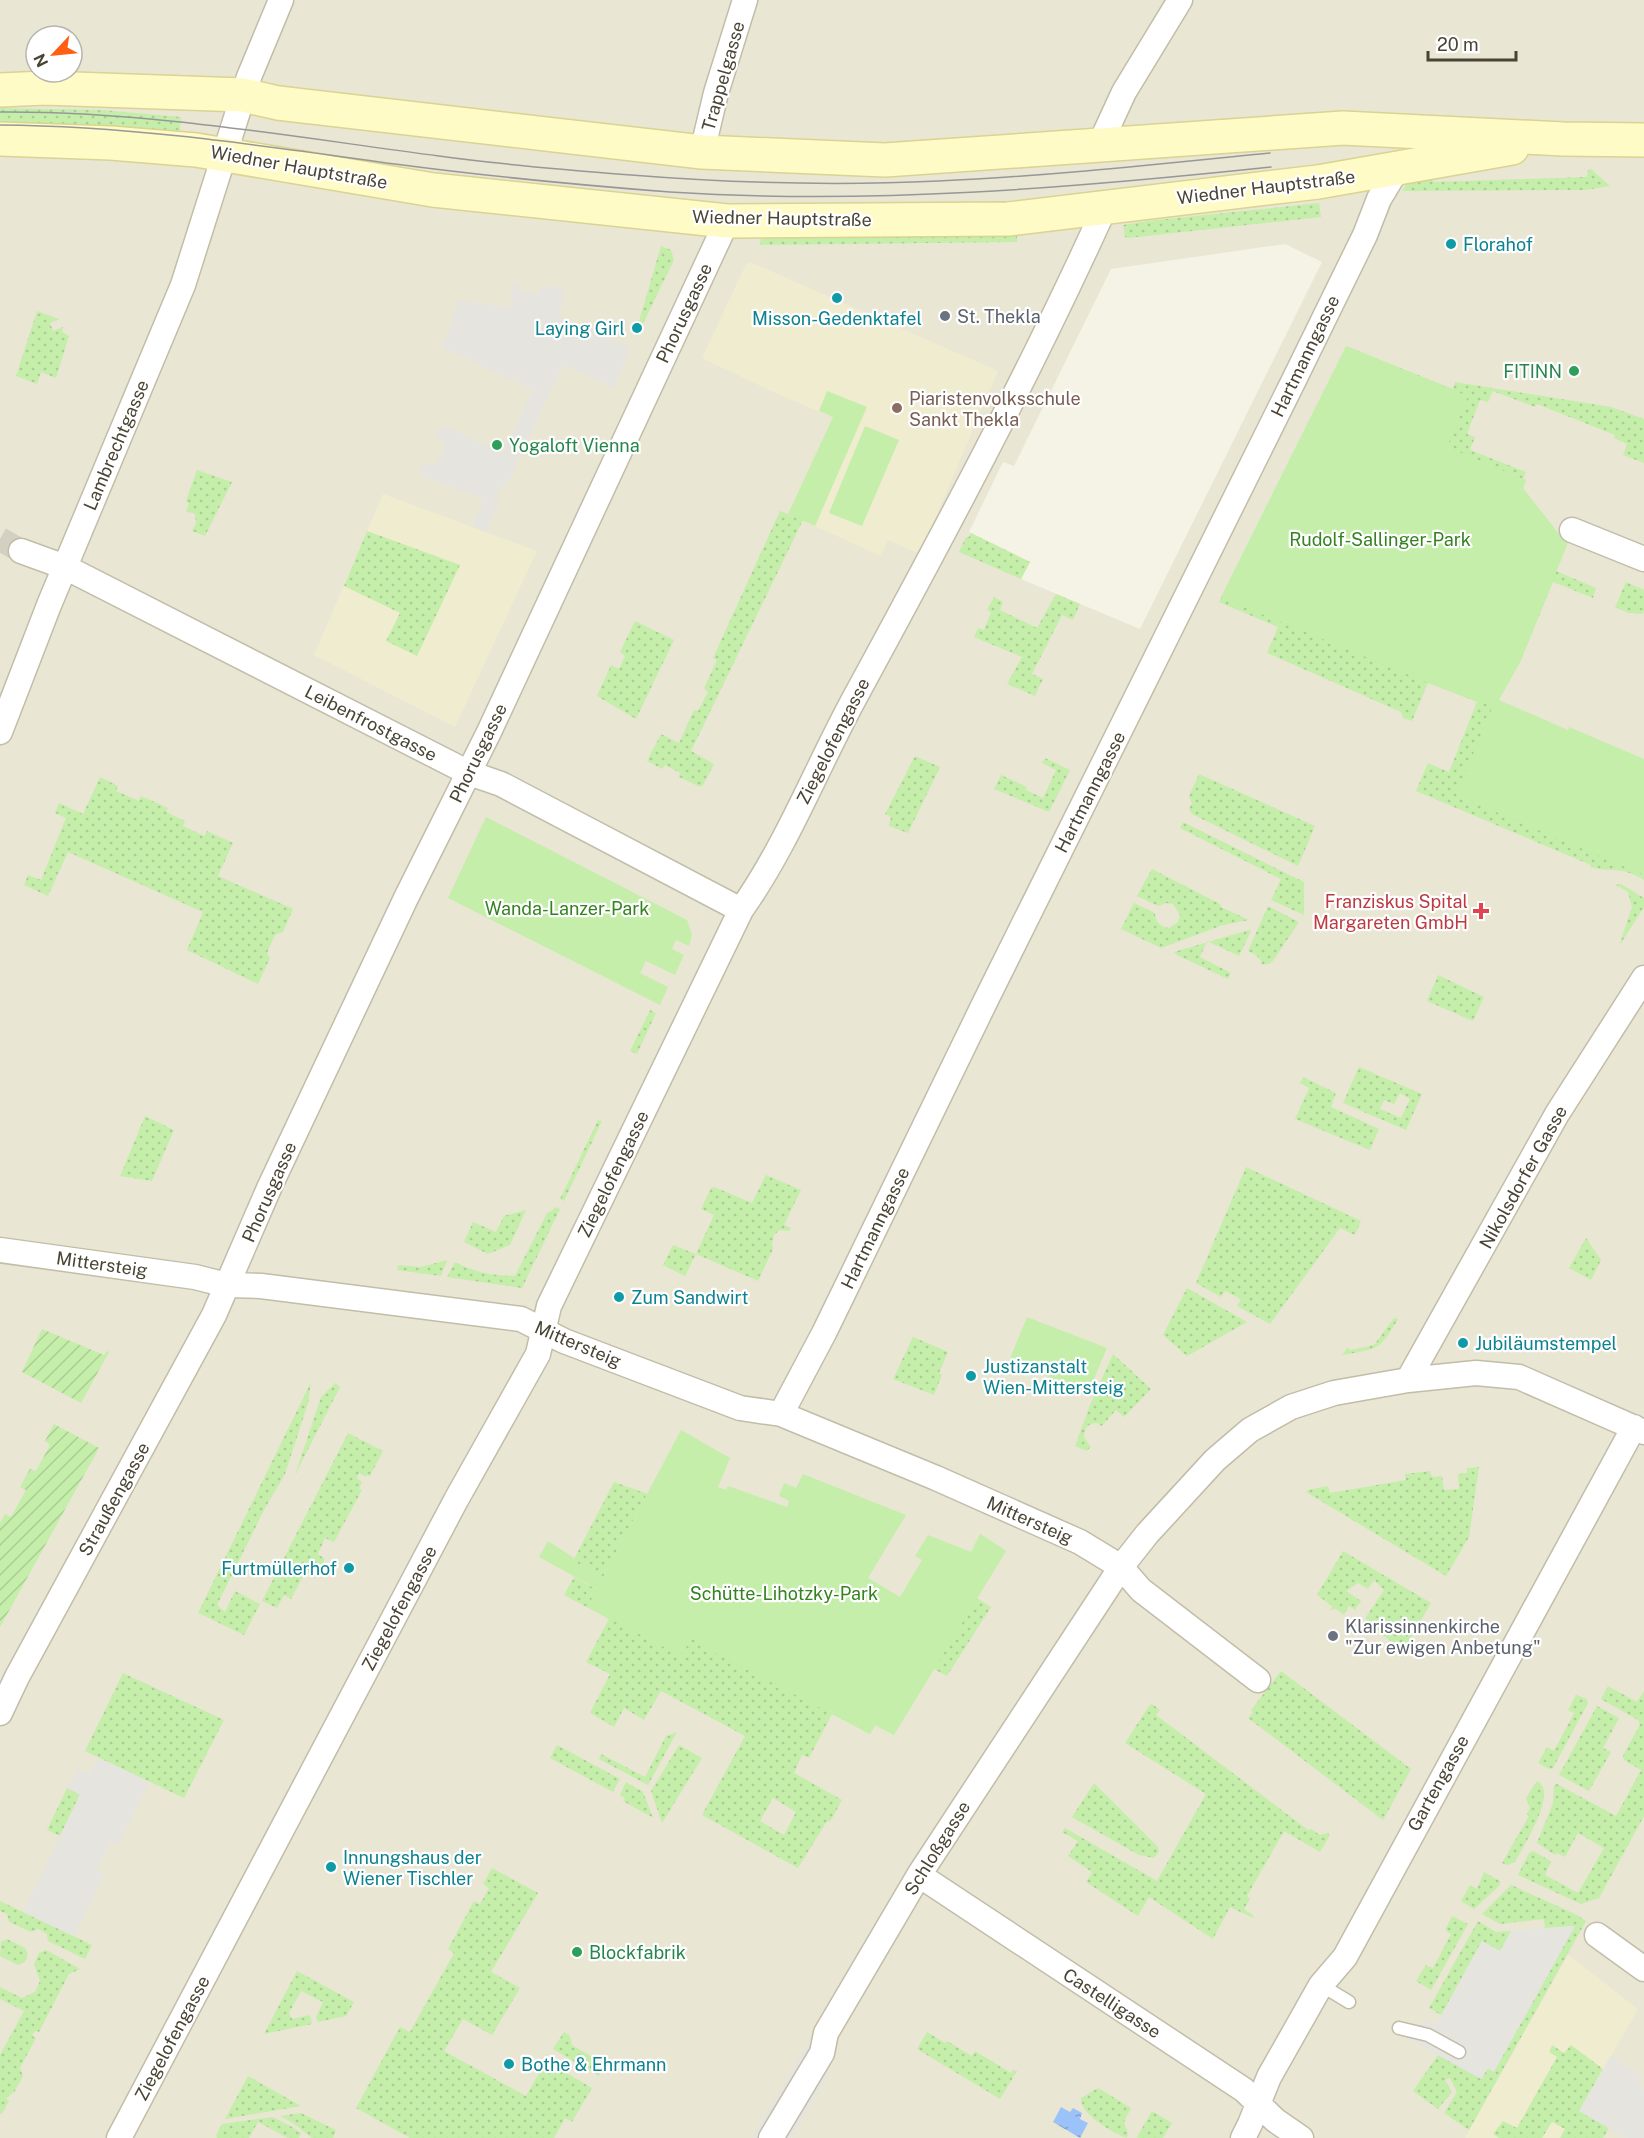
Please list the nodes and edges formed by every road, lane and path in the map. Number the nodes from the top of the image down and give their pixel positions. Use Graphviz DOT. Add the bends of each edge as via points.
graph roads {
  1 [pos="281,0"];
  2 [pos="745,0"];
  3 [pos="1180,0"];
  4 [pos="0,90"];
  5 [pos="243,95"];
  6 [pos="0,139"];
  7 [pos="1563,139"];
  8 [pos="1644,140"];
  9 [pos="1100,144"];
  10 [pos="702,152"];
  11 [pos="226,154"];
  12 [pos="1397,169"];
  13 [pos="1105,207"];
  14 [pos="727,221"];
  15 [pos="1572,531"];
  16 [pos="21,551"];
  17 [pos="1644,559"];
  18 [pos="65,567"];
  19 [pos="0,732"];
  20 [pos="470,773"];
  21 [pos="741,910"];
  22 [pos="1644,978"];
  23 [pos="0,1250"];
  24 [pos="227,1285"];
  25 [pos="544,1331"];
  26 [pos="1408,1380"];
  27 [pos="781,1414"];
  28 [pos="1639,1429"];
  29 [pos="1121,1567"];
  30 [pos="1258,1680"];
  31 [pos="0,1713"];
  32 [pos="919,1875"];
  33 [pos="1597,1935"];
  34 [pos="1644,1969"];
  35 [pos="1321,1985"];
  36 [pos="1349,2001"];
  37 [pos="1399,2028"];
  38 [pos="1460,2052"];
  39 [pos="1258,2103"];
  40 [pos="119,2138"];
  41 [pos="771,2138"];
  42 [pos="1243,2138"];
  43 [pos="1301,2138"];
  1 -- 5 [label="street, Lambrechtgasse"];
  2 -- 10 [label="street, Trappelgasse"];
  3 -- 9 [label="street" via="1124,92"];
  4 -- 5 [label="main road, Wiedner Hauptstraße"];
  5 -- 10 [label="main road, Wiedner Hauptstraße" via="289,105"];
  5 -- 11 [label="street, Lambrechtgasse"];
  6 -- 11 [label="main road, Wiedner Hauptstraße" via="111,143"];
  7 -- 8 [label="main road, Wiedner Hauptstraße"];
  7 -- 9 [label="main road, Wiedner Hauptstraße" via="1343,128"];
  7 -- 12 [label="main road, Wiedner Hauptstraße"];
  9 -- 10 [label="main road, Wiedner Hauptstraße" via="885,160"];
  11 -- 14 [label="main road, Wiedner Hauptstraße" via="433,190"];
  11 -- 18 [label="street, Lambrechtgasse" via="183,285"];
  12 -- 13 [label="main road, Wiedner Hauptstraße"];
  12 -- 27 [label="street, Hartmanngasse"];
  13 -- 14 [label="main road, Wiedner Hauptstraße" via="1008,219"];
  13 -- 21 [label="street, Ziegelofengasse" via="938,544 764,877"];
  14 -- 20 [label="street, Phorusgasse"];
  15 -- 17 [label="street"];
  16 -- 18 [label="street, Leibenfrostgasse"];
  18 -- 19 [label="street, Lambrechtgasse"];
  18 -- 20 [label="street, Leibenfrostgasse"];
  20 -- 21 [label="street, Leibenfrostgasse" via="501,784"];
  20 -- 24 [label="street, Phorusgasse" via="406,898"];
  21 -- 25 [label="street, Ziegelofengasse" via="549,1306"];
  22 -- 26 [label="street, Nikolsdorfer Gasse" via="1557,1114"];
  23 -- 24 [label="street, Mittersteig" via="195,1277"];
  24 -- 25 [label="street, Mittersteig" via="521,1319"];
  24 -- 31 [label="street, Straußengasse"];
  25 -- 27 [label="street, Mittersteig" via="740,1408"];
  25 -- 40 [label="street, Ziegelofengasse" via="538,1354 450,1510"];
  26 -- 28 [label="street, Schloßgasse" via="1476,1373 1519,1377"];
  26 -- 29 [label="street, Schloßgasse" via="1334,1393 1291,1407 1250,1430 1215,1460"];
  27 -- 29 [label="street, Mittersteig" via="1080,1542"];
  28 -- 35 [label="street, Gartengasse" via="1345,1957"];
  29 -- 30 [label="street, Mittersteig" via="1141,1590"];
  29 -- 32 [label="street, Schloßgasse"];
  32 -- 39 [label="street, Castelligasse"];
  32 -- 41 [label="street, Schloßgasse" via="826,2033 822,2053"];
  33 -- 34 [label="street"];
  35 -- 36 [label="lane"];
  35 -- 39 [label="street, Gartengasse"];
  37 -- 38 [label="lane" via="1428,2035"];
  39 -- 42 [label="street, Gartengasse"];
  39 -- 43 [label="street, Castelligasse"];
}
